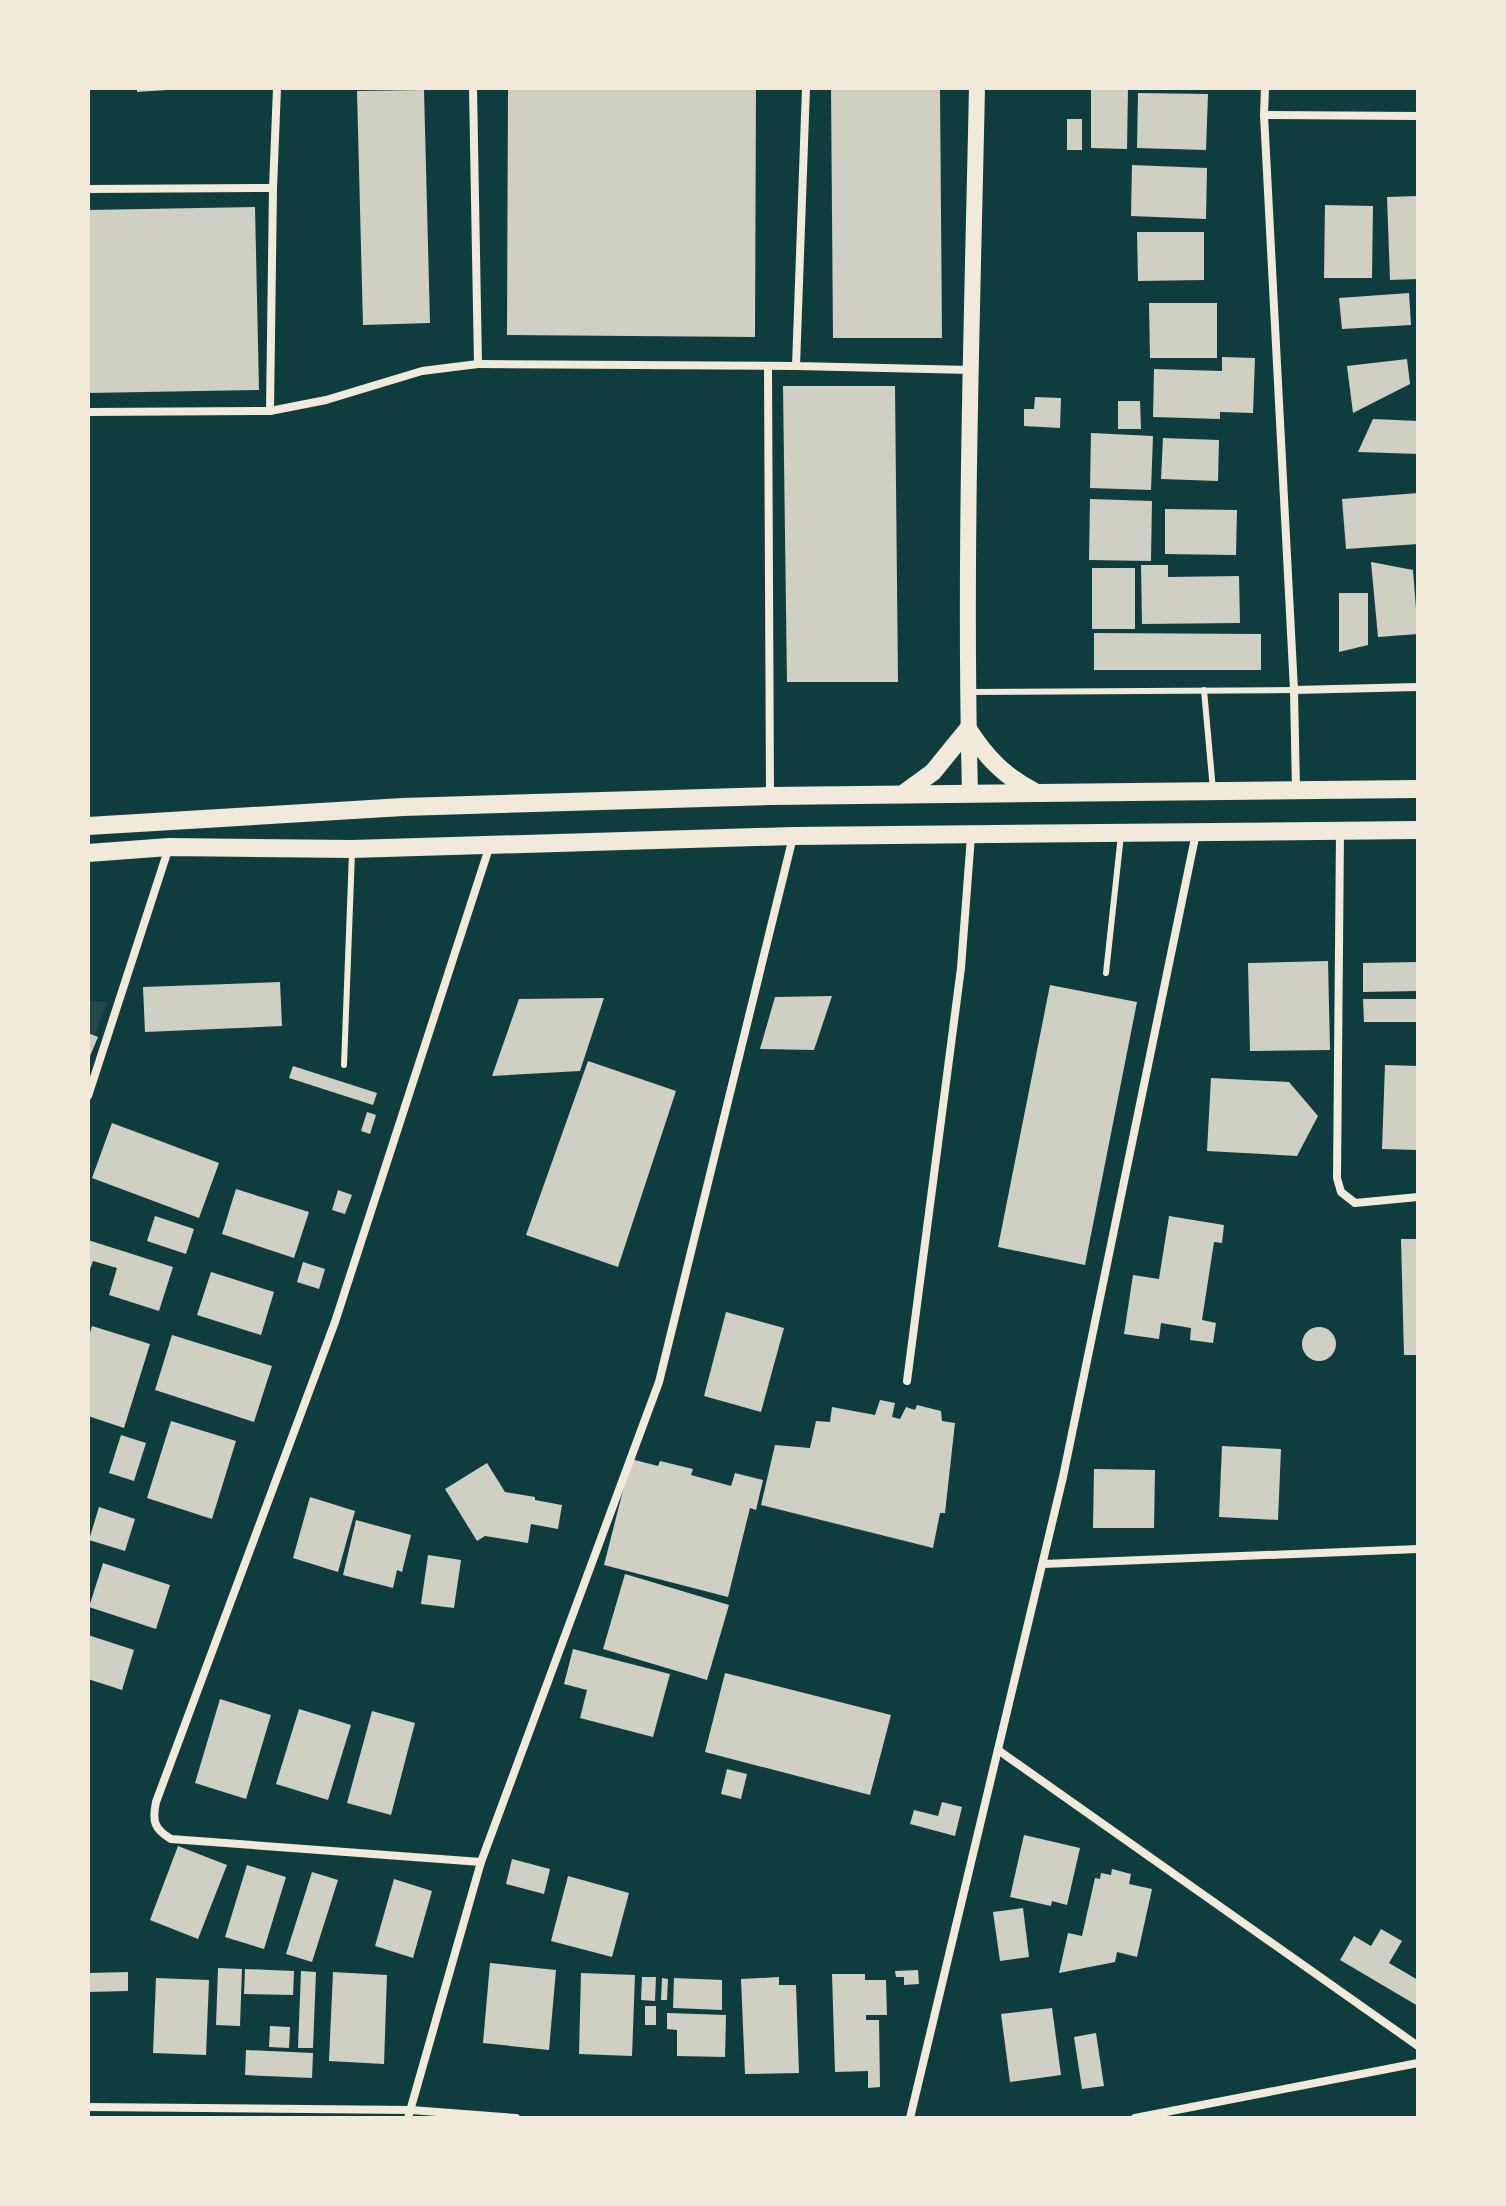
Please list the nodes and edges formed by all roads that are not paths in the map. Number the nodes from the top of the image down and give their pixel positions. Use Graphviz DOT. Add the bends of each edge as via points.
graph roads {
  1 [pos="277,88"];
  2 [pos="473,88"];
  3 [pos="806,88"];
  4 [pos="977,88"];
  5 [pos="1265,88"];
  6 [pos="1264,115"];
  7 [pos="1418,116"];
  8 [pos="273,188"];
  9 [pos="88,189"];
  10 [pos="478,364"];
  11 [pos="768,366"];
  12 [pos="796,366"];
  13 [pos="971,370"];
  14 [pos="270,411"];
  15 [pos="88,412"];
  16 [pos="1418,687"];
  17 [pos="1204,690"];
  18 [pos="1294,690"];
  19 [pos="968,692"];
  20 [pos="968,729"];
  21 [pos="1418,789"];
  22 [pos="1296,790"];
  23 [pos="1213,791"];
  24 [pos="970,793"];
  25 [pos="903,794"];
  26 [pos="1037,794"];
  27 [pos="770,796"];
  28 [pos="88,826"];
  29 [pos="1418,830"];
  30 [pos="1340,832"];
  31 [pos="1196,833"];
  32 [pos="1121,835"];
  33 [pos="793,836"];
  34 [pos="971,836"];
  35 [pos="490,844"];
  36 [pos="169,847"];
  37 [pos="352,849"];
  38 [pos="88,853"];
  39 [pos="1106,973"];
  40 [pos="344,1065"];
  41 [pos="88,1096"];
  42 [pos="1418,1197"];
  43 [pos="907,1381"];
  44 [pos="1418,1549"];
  45 [pos="1043,1564"];
  46 [pos="998,1750"];
  47 [pos="481,1862"];
  48 [pos="1418,2046"];
  49 [pos="1418,2063"];
  50 [pos="88,2107"];
  51 [pos="410,2114"];
  52 [pos="516,2118"];
  53 [pos="910,2118"];
  54 [pos="1135,2118"];
  1 -- 8 [label="street"];
  2 -- 10 [label="street"];
  3 -- 12 [label="street"];
  4 -- 13 [label="main road"];
  5 -- 6 [label="street"];
  6 -- 7 [label="street"];
  6 -- 18 [label="street"];
  8 -- 9 [label="street"];
  8 -- 14 [label="street"];
  10 -- 11 [label="street"];
  10 -- 14 [label="street" via="422,371"];
  11 -- 12 [label="street"];
  11 -- 27 [label="street"];
  12 -- 13 [label="street"];
  13 -- 19 [label="main road"];
  14 -- 15 [label="street"];
  16 -- 18 [label="street"];
  17 -- 18 [label="lane"];
  17 -- 19 [label="lane"];
  17 -- 23 [label="lane"];
  18 -- 22 [label="street"];
  19 -- 20 [label="main road"];
  20 -- 24 [label="main road"];
  20 -- 25 [label="main road" via="940,766"];
  20 -- 26 [label="main road" via="993,763"];
  21 -- 22 [label="main road"];
  22 -- 23 [label="main road"];
  23 -- 26 [label="main road"];
  24 -- 25 [label="main road"];
  24 -- 26 [label="main road"];
  25 -- 27 [label="main road"];
  27 -- 28 [label="main road" via="403,807"];
  29 -- 30 [label="main road"];
  30 -- 31 [label="main road"];
  30 -- 42 [label="street" via="1337,1178 1341,1192 1355,1203"];
  31 -- 32 [label="main road"];
  31 -- 45 [label="street"];
  32 -- 34 [label="main road"];
  32 -- 39 [label="lane"];
  33 -- 34 [label="main road"];
  33 -- 35 [label="main road"];
  33 -- 47 [label="street" via="659,1382"];
  34 -- 43 [label="street" via="961,968"];
  35 -- 37 [label="main road"];
  35 -- 47 [label="street" via="335,1322 152,1819 171,1839"];
  36 -- 37 [label="main road"];
  36 -- 38 [label="main road"];
  36 -- 41 [label="street"];
  37 -- 40 [label="lane"];
  44 -- 45 [label="street"];
  45 -- 46 [label="street"];
  46 -- 48 [label="street"];
  46 -- 53 [label="street"];
  47 -- 51 [label="street"];
  49 -- 54 [label="street"];
  50 -- 51 [label="street"];
  51 -- 52 [label="street"];
}
